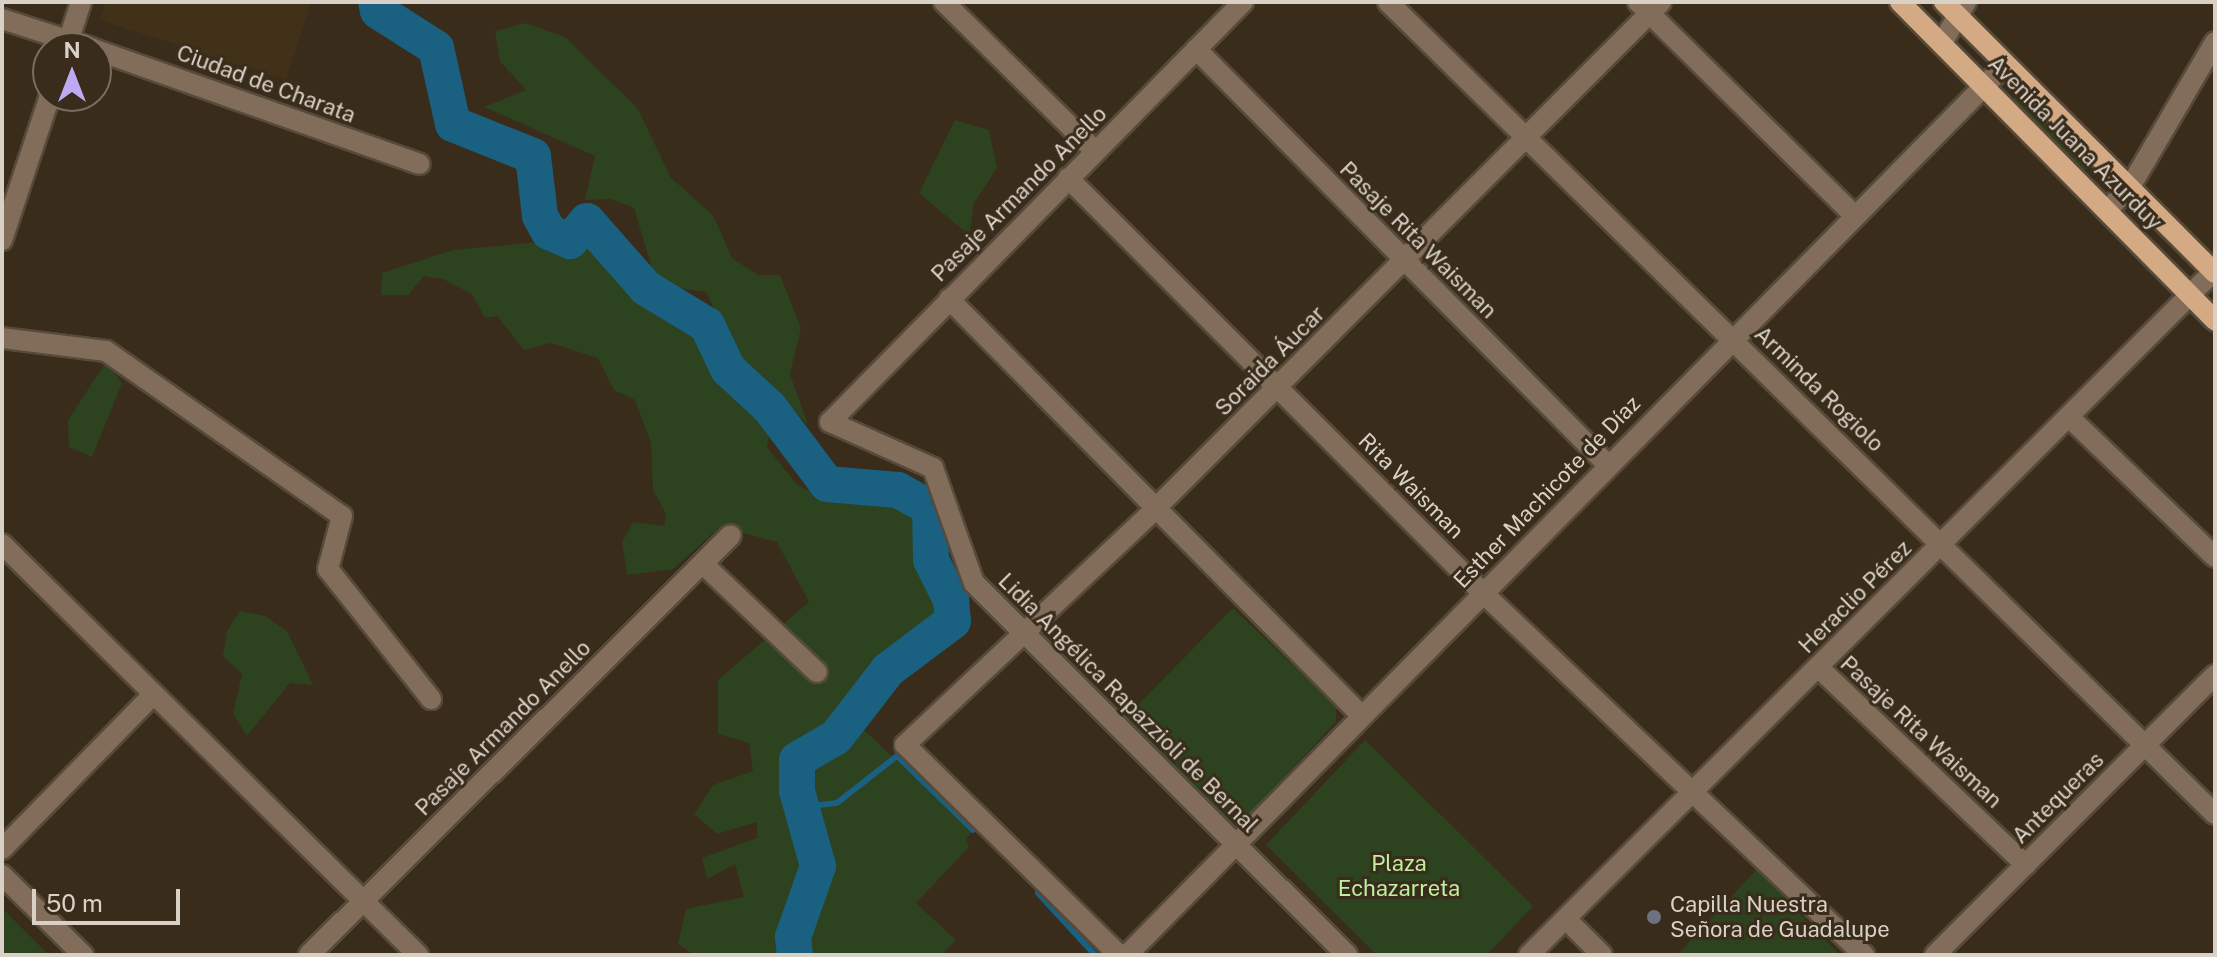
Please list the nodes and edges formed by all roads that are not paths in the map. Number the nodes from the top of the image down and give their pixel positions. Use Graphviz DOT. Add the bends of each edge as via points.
graph roads {
  1 [pos="81,2"];
  2 [pos="944,2"];
  3 [pos="1243,2"];
  4 [pos="1388,2"];
  5 [pos="1900,2"];
  6 [pos="1650,6"];
  7 [pos="1955,6"];
  8 [pos="2,19"];
  9 [pos="36,32"];
  10 [pos="71,32"];
  11 [pos="2215,42"];
  12 [pos="1942,43"];
  13 [pos="1196,49"];
  14 [pos="112,55"];
  15 [pos="2005,65"];
  16 [pos="1986,87"];
  17 [pos="45,112"];
  18 [pos="1526,136"];
  19 [pos="1095,151"];
  20 [pos="419,164"];
  21 [pos="1068,178"];
  22 [pos="2130,187"];
  23 [pos="2109,208"];
  24 [pos="1853,214"];
  25 [pos="2,240"];
  26 [pos="1405,262"];
  27 [pos="2214,272"];
  28 [pos="2190,296"];
  29 [pos="949,299"];
  30 [pos="2215,320"];
  31 [pos="2,338"];
  32 [pos="1732,338"];
  33 [pos="1279,386"];
  34 [pos="2069,417"];
  35 [pos="830,422"];
  36 [pos="1607,464"];
  37 [pos="1155,509"];
  38 [pos="731,535"];
  39 [pos="1943,542"];
  40 [pos="2,544"];
  41 [pos="2215,557"];
  42 [pos="703,564"];
  43 [pos="1483,593"];
  44 [pos="1026,635"];
  45 [pos="1818,667"];
  46 [pos="817,672"];
  47 [pos="2215,675"];
  48 [pos="154,694"];
  49 [pos="431,699"];
  50 [pos="1359,713"];
  51 [pos="2145,745"];
  52 [pos="1692,793"];
  53 [pos="2215,814"];
  54 [pos="1234,843"];
  55 [pos="2,849"];
  56 [pos="2026,865"];
  57 [pos="2,875"];
  58 [pos="361,901"];
  59 [pos="1567,920"];
  60 [pos="83,955"];
  61 [pos="309,955"];
  62 [pos="418,955"];
  63 [pos="1119,955"];
  64 [pos="1127,955"];
  65 [pos="1347,955"];
  66 [pos="1529,955"];
  67 [pos="1602,955"];
  68 [pos="1864,955"];
  69 [pos="1935,955"];
  1 -- 10 [label="street"];
  2 -- 19 [label="street"];
  3 -- 13 [label="street, Pasaje Armando Anello"];
  4 -- 18 [label="street, Arminda Rogiolo"];
  5 -- 12 [label="main road, Avenida Juana Azurduy"];
  6 -- 18 [label="street, Soraida Áucar"];
  6 -- 24 [label="street"];
  7 -- 12 [label="street"];
  7 -- 15 [label="main road, Avenida Juana Azurduy"];
  8 -- 9 [label="street, Ciudad de Charata"];
  11 -- 22 [label="street"];
  12 -- 16 [label="main road, Avenida Juana Azurduy"];
  13 -- 19 [label="street, Pasaje Armando Anello"];
  13 -- 26 [label="street, Pasaje Rita Waisman"];
  14 -- 20 [label="street, Ciudad de Charata"];
  15 -- 16 [label="street, Esther Machicote de Díaz"];
  15 -- 22 [label="main road, Avenida Juana Azurduy"];
  16 -- 23 [label="main road, Avenida Juana Azurduy"];
  16 -- 24 [label="street, Esther Machicote de Díaz"];
  17 -- 25 [label="street"];
  18 -- 26 [label="street, Soraida Áucar"];
  18 -- 32 [label="street, Arminda Rogiolo"];
  19 -- 21 [label="street, Pasaje Armando Anello"];
  21 -- 29 [label="street, Pasaje Armando Anello"];
  21 -- 33 [label="street, Rita Waisman"];
  22 -- 23 [label="street"];
  22 -- 27 [label="main road, Avenida Juana Azurduy"];
  23 -- 28 [label="main road, Avenida Juana Azurduy"];
  24 -- 32 [label="street, Esther Machicote de Díaz"];
  26 -- 33 [label="street, Soraida Áucar"];
  26 -- 36 [label="street, Pasaje Rita Waisman"];
  27 -- 28 [label="street, Heraclio Pérez"];
  28 -- 30 [label="main road, Avenida Juana Azurduy"];
  28 -- 34 [label="street, Heraclio Pérez"];
  29 -- 35 [label="street, Pasaje Armando Anello"];
  29 -- 37 [label="street"];
  31 -- 49 [label="street" via="106,351 342,516 328,569"];
  32 -- 36 [label="street, Esther Machicote de Díaz"];
  32 -- 39 [label="street, Arminda Rogiolo"];
  33 -- 37 [label="street, Soraida Áucar"];
  33 -- 43 [label="street, Rita Waisman"];
  34 -- 39 [label="street, Heraclio Pérez"];
  34 -- 41 [label="street"];
  35 -- 44 [label="street, Lidia Angélica Rapazzioli de Bernal" via="933,468 974,583"];
  36 -- 43 [label="street, Esther Machicote de Díaz"];
  37 -- 44 [label="street, Soraida Áucar"];
  37 -- 50 [label="street"];
  38 -- 42 [label="street, Pasaje Armando Anello"];
  39 -- 45 [label="street, Heraclio Pérez"];
  39 -- 51 [label="street, Arminda Rogiolo"];
  40 -- 48 [label="street"];
  42 -- 46 [label="street"];
  42 -- 58 [label="street, Pasaje Armando Anello"];
  43 -- 50 [label="street, Esther Machicote de Díaz"];
  43 -- 52 [label="street, Rita Waisman"];
  44 -- 54 [label="street, Lidia Angélica Rapazzioli de Bernal"];
  44 -- 63 [label="street, Soraida Áucar" via="905,745"];
  45 -- 52 [label="street, Heraclio Pérez"];
  45 -- 56 [label="street, Pasaje Rita Waisman"];
  47 -- 51 [label="street, Antequeras"];
  48 -- 55 [label="street"];
  48 -- 58 [label="street"];
  50 -- 54 [label="street, Esther Machicote de Díaz"];
  51 -- 53 [label="street, Arminda Rogiolo"];
  51 -- 56 [label="street, Antequeras"];
  52 -- 59 [label="street, Heraclio Pérez"];
  52 -- 68 [label="street, Rita Waisman"];
  54 -- 64 [label="street, Esther Machicote de Díaz"];
  54 -- 65 [label="street, Lidia Angélica Rapazzioli de Bernal"];
  56 -- 69 [label="street, Antequeras"];
  57 -- 60 [label="street"];
  58 -- 61 [label="street, Pasaje Armando Anello"];
  58 -- 62 [label="street"];
  59 -- 66 [label="street, Heraclio Pérez"];
  59 -- 67 [label="street"];
}
